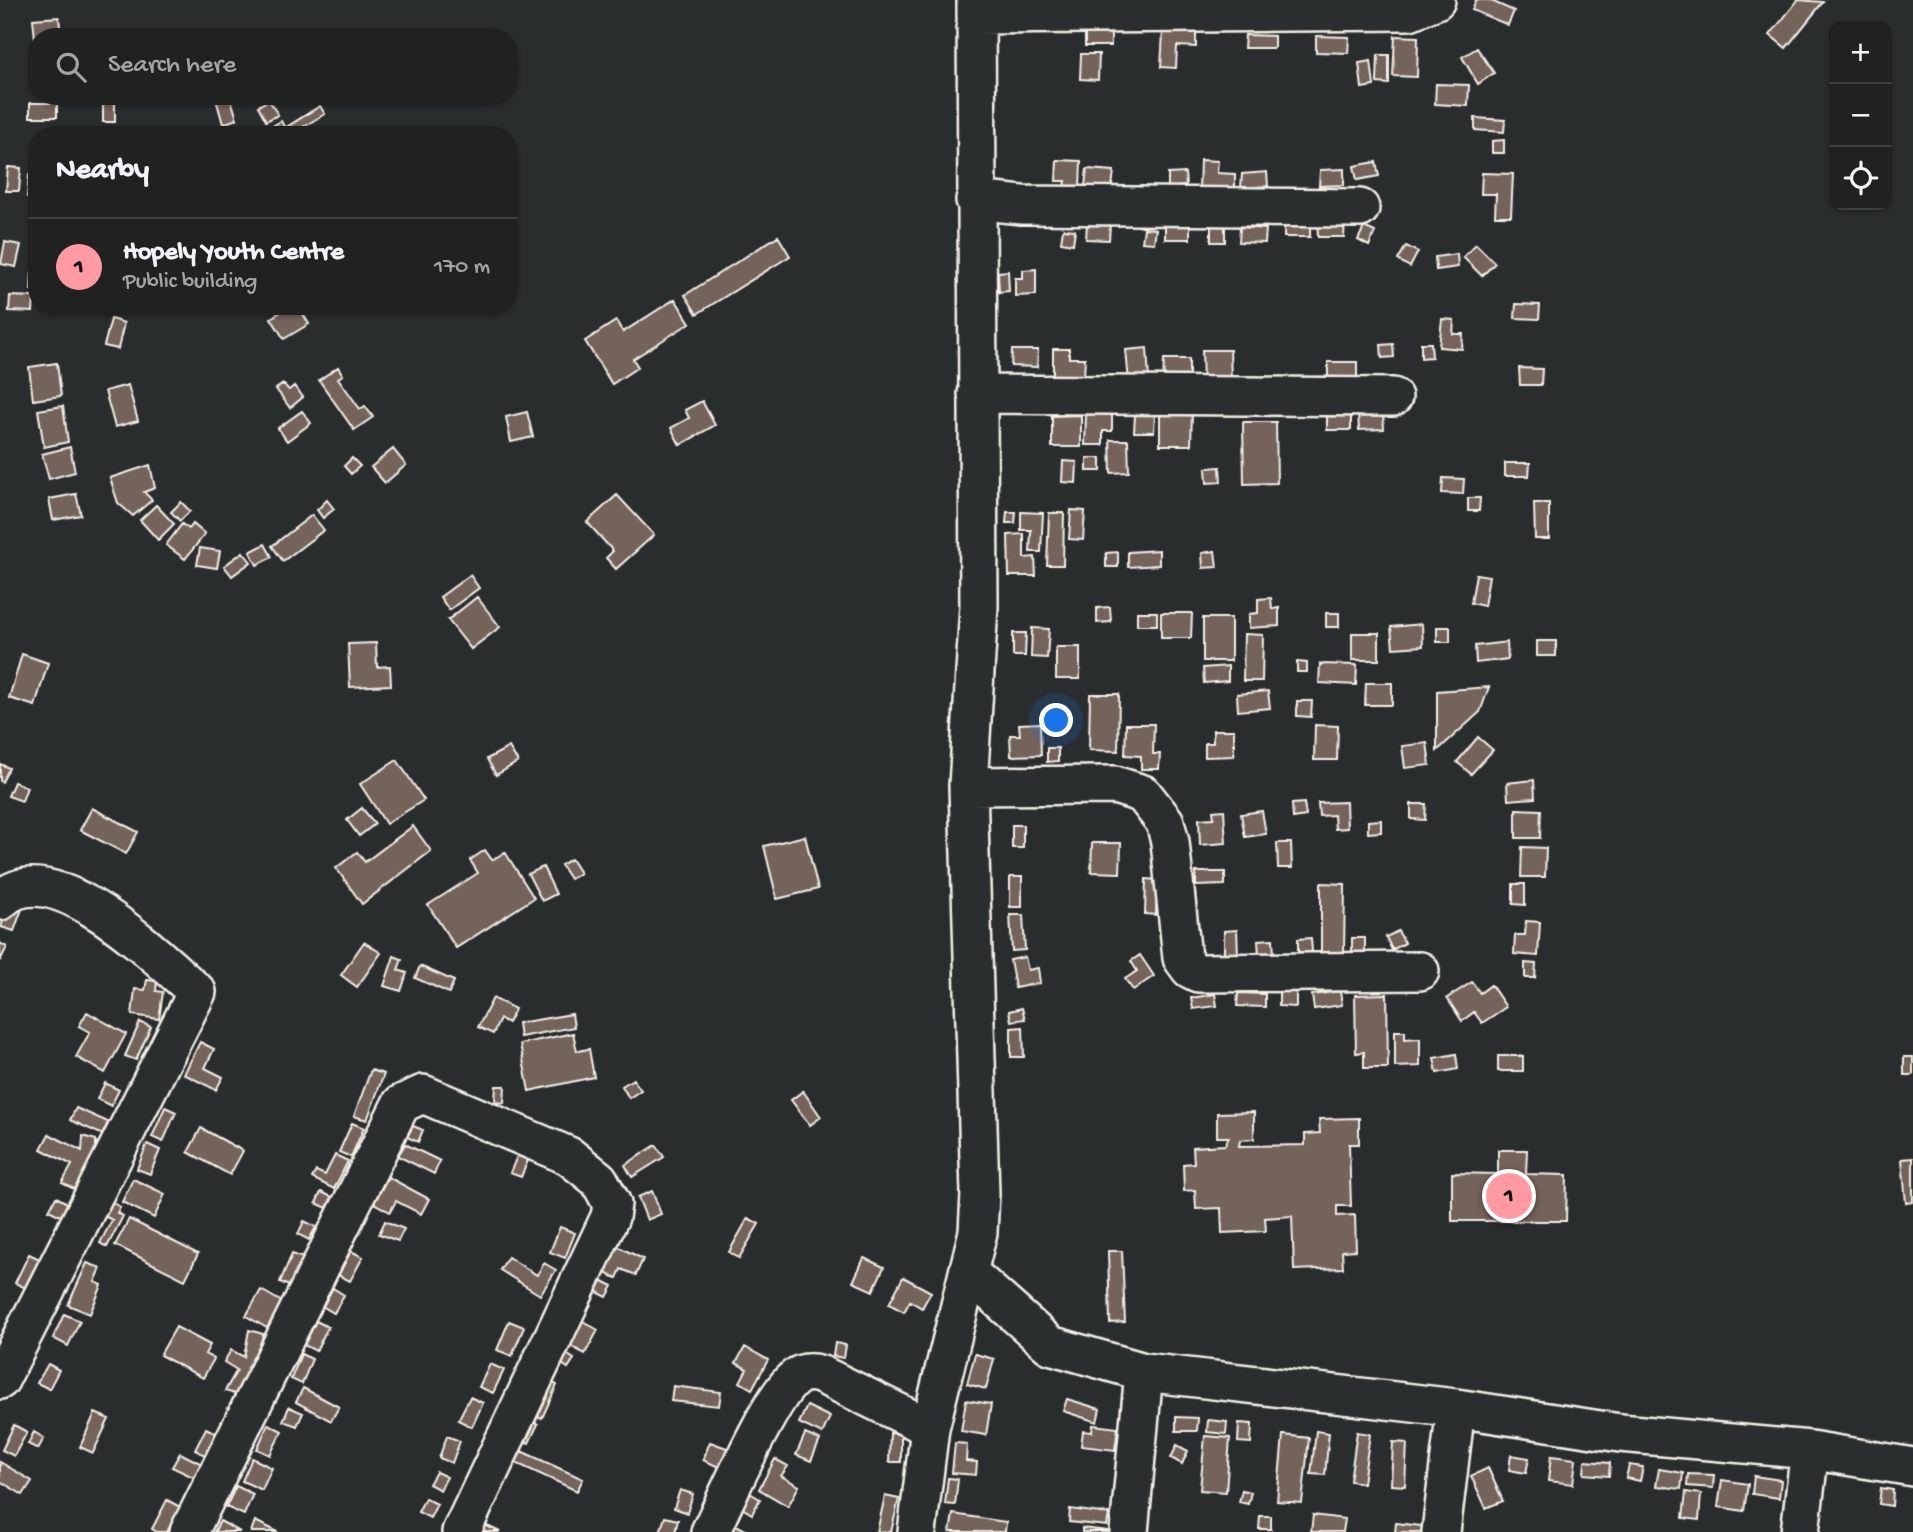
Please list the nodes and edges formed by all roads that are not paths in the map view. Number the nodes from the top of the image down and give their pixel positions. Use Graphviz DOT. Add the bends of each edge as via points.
graph roads {
  1 [pos="1436,0"];
  2 [pos="1191,7"];
  3 [pos="976,8"];
  4 [pos="975,200"];
  5 [pos="1360,208"];
  6 [pos="977,394"];
  7 [pos="1393,397"];
  8 [pos="968,786"];
  9 [pos="0,901"];
  10 [pos="1420,971"];
  11 [pos="969,1273"];
  12 [pos="1144,1371"];
  13 [pos="0,1380"];
  14 [pos="1456,1408"];
  15 [pos="930,1428"];
  16 [pos="1810,1450"];
  17 [pos="1913,1467"];
  18 [pos="189,1532"];
  19 [pos="461,1532"];
  20 [pos="710,1532"];
  21 [pos="916,1532"];
  22 [pos="1129,1532"];
  23 [pos="1441,1532"];
  24 [pos="1800,1532"];
  1 -- 2 [label="street" via="1409,11"];
  2 -- 3 [label="street"];
  3 -- 4 [label="street"];
  4 -- 5 [label="street" via="1022,205"];
  4 -- 6 [label="street"];
  6 -- 7 [label="street"];
  6 -- 8 [label="street" via="979,606"];
  8 -- 10 [label="street" via="1115,785 1143,794 1165,822 1182,958 1198,973"];
  8 -- 11 [label="street" via="980,1194"];
  9 -- 13 [label="street" via="13,891 36,888 98,909 197,992"];
  11 -- 12 [label="street" via="1050,1345"];
  11 -- 15 [label="street"];
  12 -- 14 [label="street"];
  12 -- 22 [label="street"];
  14 -- 16 [label="street" via="1620,1433"];
  14 -- 23 [label="street"];
  15 -- 20 [label="street" via="822,1375 797,1376 778,1396"];
  15 -- 21 [label="street"];
  16 -- 17 [label="street"];
  16 -- 24 [label="street"];
  18 -- 19 [label="street" via="401,1104 423,1094 569,1156 599,1180 612,1204 610,1217"];
}
